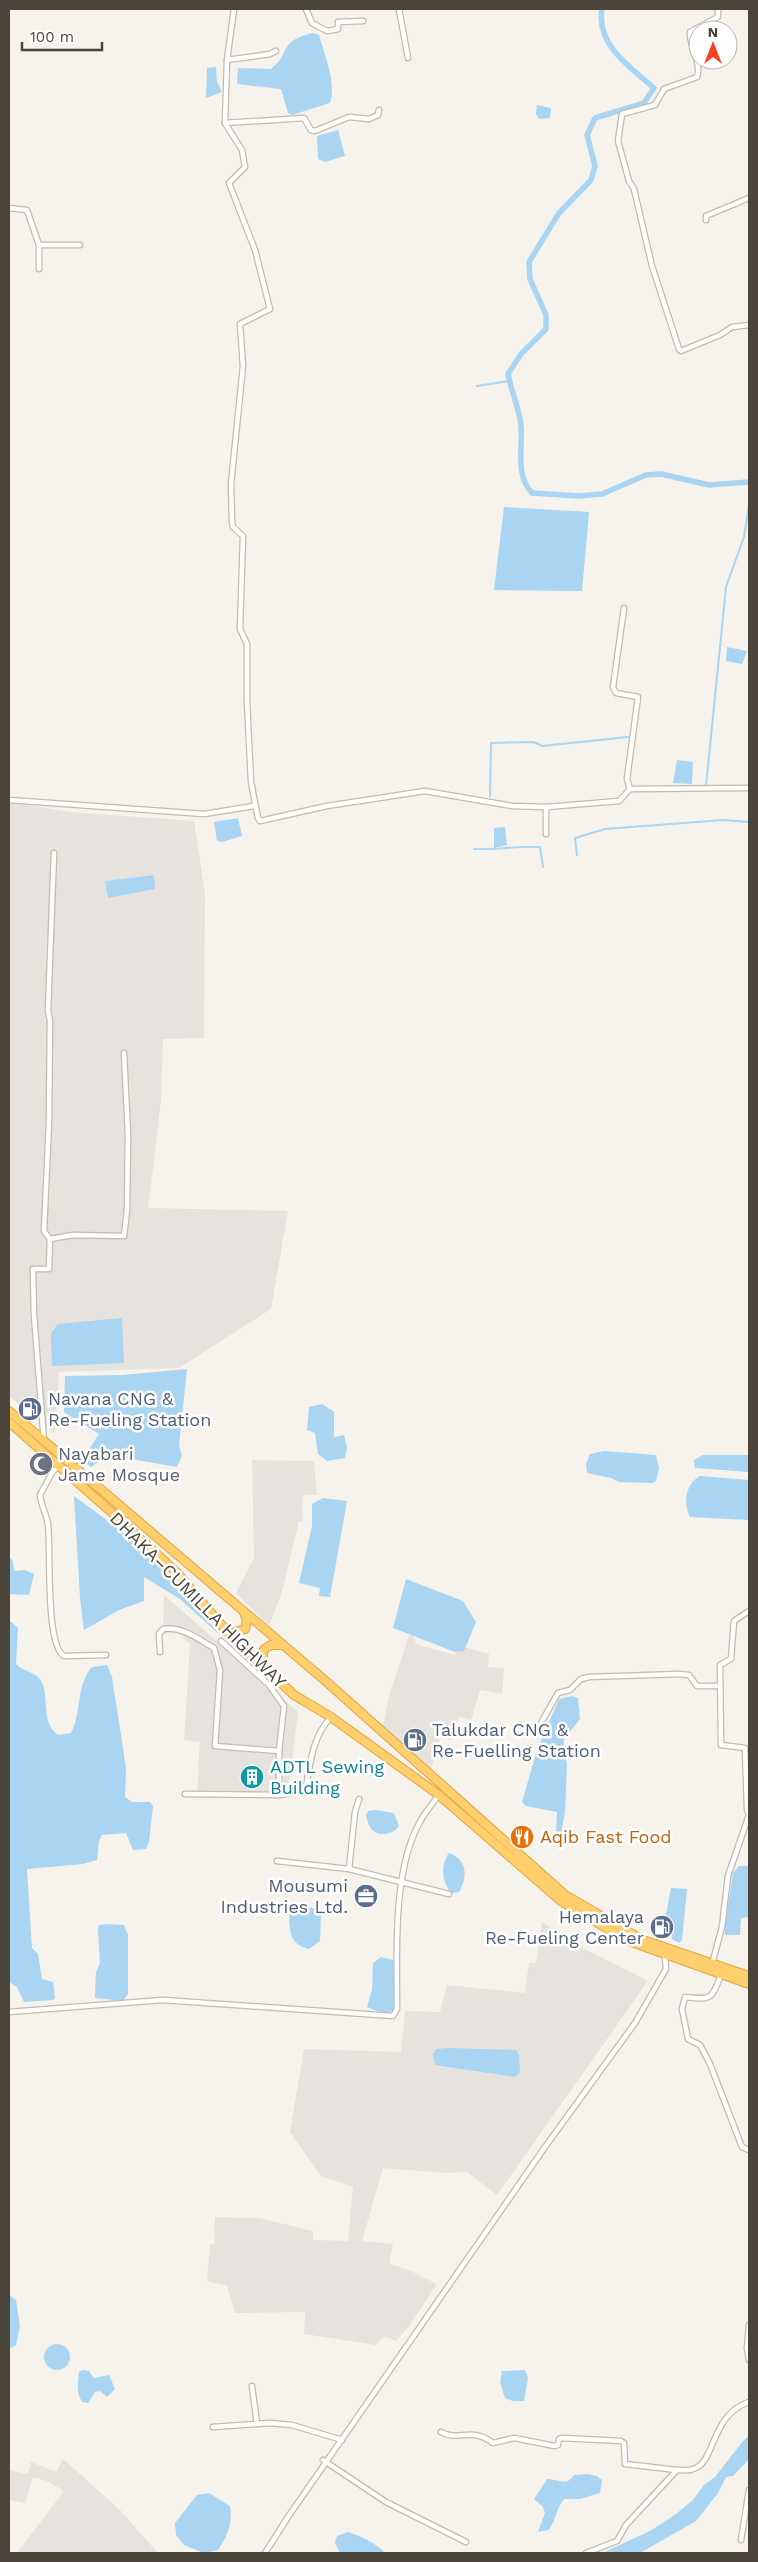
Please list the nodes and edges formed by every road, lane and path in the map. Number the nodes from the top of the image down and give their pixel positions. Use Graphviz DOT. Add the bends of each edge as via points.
graph roads {
  1 [pos="234,9"];
  2 [pos="306,9"];
  3 [pos="399,9"];
  4 [pos="718,9"];
  5 [pos="363,21"];
  6 [pos="276,51"];
  7 [pos="408,58"];
  8 [pos="227,60"];
  9 [pos="378,110"];
  10 [pos="225,123"];
  11 [pos="749,198"];
  12 [pos="9,208"];
  13 [pos="706,220"];
  14 [pos="39,245"];
  15 [pos="80,245"];
  16 [pos="39,269"];
  17 [pos="749,325"];
  18 [pos="624,608"];
  19 [pos="749,788"];
  20 [pos="630,789"];
  21 [pos="9,800"];
  22 [pos="254,806"];
  23 [pos="546,807"];
  24 [pos="546,834"];
  25 [pos="54,853"];
  26 [pos="124,1054"];
  27 [pos="50,1239"];
  28 [pos="9,1411"];
  29 [pos="10,1425"];
  30 [pos="44,1443"];
  31 [pos="59,1466"];
  32 [pos="749,1611"];
  33 [pos="244,1612"];
  34 [pos="229,1634"];
  35 [pos="220,1641"];
  36 [pos="282,1645"];
  37 [pos="160,1652"];
  38 [pos="106,1655"];
  39 [pos="264,1667"];
  40 [pos="720,1686"];
  41 [pos="331,1718"];
  42 [pos="537,1730"];
  43 [pos="279,1751"];
  44 [pos="186,1794"];
  45 [pos="279,1795"];
  46 [pos="440,1795"];
  47 [pos="359,1799"];
  48 [pos="749,1815"];
  49 [pos="276,1862"];
  50 [pos="349,1869"];
  51 [pos="402,1882"];
  52 [pos="449,1894"];
  53 [pos="665,1956"];
  54 [pos="712,1964"];
  55 [pos="721,1974"];
  56 [pos="749,1976"];
  57 [pos="749,1984"];
  58 [pos="9,2012"];
  59 [pos="749,2150"];
  60 [pos="749,2325"];
  61 [pos="749,2360"];
  62 [pos="252,2386"];
  63 [pos="749,2402"];
  64 [pos="256,2424"];
  65 [pos="213,2427"];
  66 [pos="441,2432"];
  67 [pos="342,2440"];
  68 [pos="325,2461"];
  69 [pos="677,2470"];
  70 [pos="749,2490"];
  71 [pos="740,2540"];
  72 [pos="466,2542"];
  73 [pos="266,2553"];
  74 [pos="586,2553"];
  1 -- 8 [label="street"];
  2 -- 5 [label="street" via="312,23 327,31 338,29 338,22"];
  3 -- 7 [label="street"];
  4 -- 17 [label="street" via="718,17 690,32 699,72 697,77 664,89 656,105 622,114 618,141 628,181 634,189 652,266 680,349 682,351 720,336 732,327"];
  6 -- 8 [label="street"];
  8 -- 10 [label="street"];
  9 -- 10 [label="street" via="378,115 370,118 349,117 315,131 304,118"];
  10 -- 22 [label="street" via="245,160 244,170 229,183 255,250 270,310 240,324 243,366 231,484 233,527 243,536 240,628 247,644"];
  11 -- 13 [label="street" via="706,216"];
  12 -- 14 [label="street" via="26,210"];
  14 -- 15 [label="street"];
  14 -- 16 [label="street"];
  18 -- 20 [label="street" via="613,687 616,692 638,697 627,779"];
  19 -- 20 [label="street"];
  20 -- 23 [label="street" via="619,802"];
  21 -- 22 [label="street" via="204,814"];
  22 -- 23 [label="street" via="260,821 327,806 424,791 512,806"];
  23 -- 24 [label="street"];
  25 -- 27 [label="street" via="44,1231"];
  26 -- 27 [label="street" via="128,1135 124,1236 73,1235"];
  27 -- 30 [label="street" via="49,1269 33,1270"];
  28 -- 30 [label="highway, DHAKA–CUMILLA HIGHWAY"];
  29 -- 31 [label="highway, DHAKA–CUMILLA HIGHWAY"];
  30 -- 33 [label="highway, DHAKA–CUMILLA HIGHWAY"];
  31 -- 34 [label="highway, DHAKA–CUMILLA HIGHWAY" via="178,1574"];
  31 -- 38 [label="street" via="40,1496 48,1522 48,1584 57,1647 64,1656"];
  32 -- 40 [label="street" via="734,1621 731,1659 720,1665"];
  33 -- 34 [label="highway" via="245,1629"];
  33 -- 36 [label="highway, DHAKA–CUMILLA HIGHWAY"];
  34 -- 39 [label="highway, DHAKA–CUMILLA HIGHWAY"];
  35 -- 43 [label="street" via="269,1685 284,1706"];
  36 -- 39 [label="highway" via="264,1649"];
  36 -- 54 [label="highway, DHAKA–CUMILLA HIGHWAY" via="564,1895 644,1940"];
  37 -- 43 [label="street" via="159,1634 168,1628 182,1630 214,1648 220,1670 215,1746"];
  39 -- 41 [label="highway, DHAKA–CUMILLA HIGHWAY" via="294,1695"];
  40 -- 42 [label="street" via="696,1686 689,1675 679,1674 589,1677 570,1690 558,1693"];
  40 -- 48 [label="street" via="720,1743 745,1748"];
  41 -- 45 [label="street" via="319,1730 315,1740 306,1790"];
  41 -- 46 [label="highway, DHAKA–CUMILLA HIGHWAY"];
  43 -- 45 [label="street"];
  44 -- 45 [label="street"];
  46 -- 51 [label="street" via="421,1820 409,1849"];
  46 -- 53 [label="highway, DHAKA–CUMILLA HIGHWAY" via="561,1901 626,1940"];
  47 -- 50 [label="street"];
  48 -- 54 [label="street" via="728,1876 722,1928"];
  49 -- 50 [label="street"];
  50 -- 51 [label="street"];
  51 -- 52 [label="street"];
  51 -- 58 [label="street" via="397,1929 397,2009 393,2016 163,2000"];
  53 -- 55 [label="highway, DHAKA–CUMILLA HIGHWAY"];
  53 -- 67 [label="street" via="666,1968 635,2023"];
  54 -- 56 [label="highway, DHAKA–CUMILLA HIGHWAY"];
  55 -- 57 [label="highway, DHAKA–CUMILLA HIGHWAY"];
  55 -- 59 [label="street" via="711,1997 684,1997 682,2009 688,2039 700,2045 742,2146"];
  60 -- 61 [label="street"];
  62 -- 64 [label="street"];
  63 -- 69 [label="street" via="735,2409 722,2422 704,2463 694,2469"];
  64 -- 65 [label="street"];
  64 -- 67 [label="street" via="292,2425"];
  66 -- 69 [label="street" via="450,2435 474,2433 493,2444 514,2438 555,2446 563,2438 621,2441 625,2464"];
  67 -- 68 [label="street"];
  68 -- 72 [label="street" via="386,2502"];
  68 -- 73 [label="street"];
  69 -- 74 [label="street" via="626,2525 617,2541"];
  70 -- 71 [label="street"];
}
